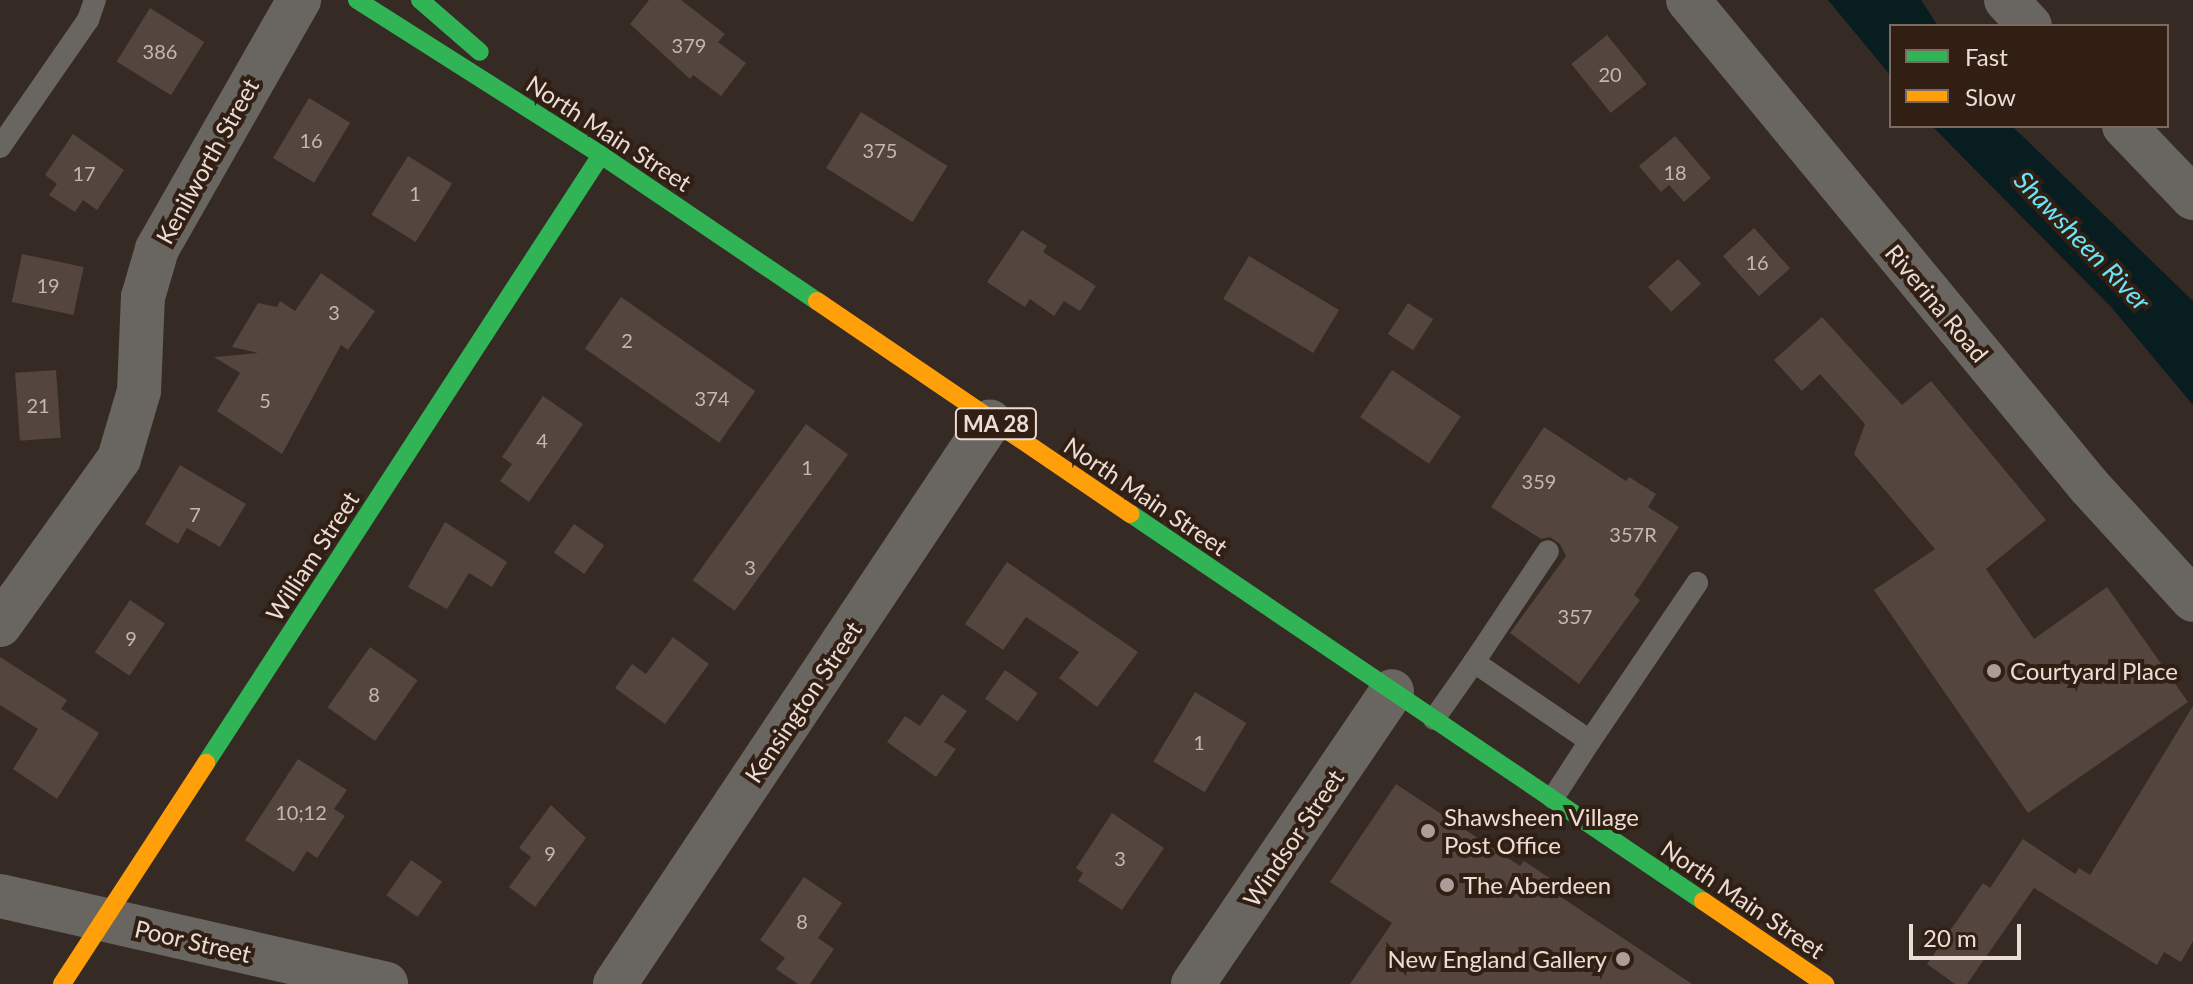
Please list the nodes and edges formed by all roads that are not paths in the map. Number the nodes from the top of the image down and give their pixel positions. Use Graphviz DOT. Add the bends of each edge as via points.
graph roads {
  1 [pos="95,0"];
  2 [pos="299,0"];
  3 [pos="357,0"];
  4 [pos="420,0"];
  5 [pos="1688,0"];
  6 [pos="2006,0"];
  7 [pos="2028,24"];
  8 [pos="2126,128"];
  9 [pos="0,147"];
  10 [pos="601,155"];
  11 [pos="2193,198"];
  12 [pos="990,421"];
  13 [pos="1548,551"];
  14 [pos="1697,583"];
  15 [pos="2193,600"];
  16 [pos="0,625"];
  17 [pos="1474,662"];
  18 [pos="1392,691"];
  19 [pos="1434,719"];
  20 [pos="1590,741"];
  21 [pos="1553,798"];
  22 [pos="0,896"];
  23 [pos="103,921"];
  24 [pos="62,984"];
  25 [pos="386,984"];
  26 [pos="615,984"];
  27 [pos="1193,984"];
  28 [pos="1825,984"];
  1 -- 9 [label="lane" via="88,20"];
  2 -- 16 [label="street, Kenilworth Street" via="157,249 143,297 139,391 119,459"];
  3 -- 10 [label="main road, North Main Street / MA 28"];
  4 -- 10 [label="main road, MA 28"];
  5 -- 15 [label="street, Riverina Road" via="2089,486"];
  6 -- 7 [label="street"];
  8 -- 11 [label="street"];
  10 -- 12 [label="main road, North Main Street / MA 28"];
  10 -- 23 [label="main road, William Street"];
  12 -- 18 [label="main road, North Main Street / MA 28"];
  12 -- 26 [label="street, Kensington Street"];
  13 -- 17 [label="lane"];
  14 -- 20 [label="lane"];
  17 -- 19 [label="lane"];
  17 -- 20 [label="lane"];
  18 -- 19 [label="main road, North Main Street / MA 28"];
  18 -- 27 [label="street, Windsor Street"];
  19 -- 21 [label="main road, North Main Street / MA 28"];
  20 -- 21 [label="lane"];
  21 -- 28 [label="main road, North Main Street / MA 28"];
  22 -- 23 [label="street, Poor Street"];
  23 -- 24 [label="main road, William Street"];
  23 -- 25 [label="street, Poor Street"];
}
